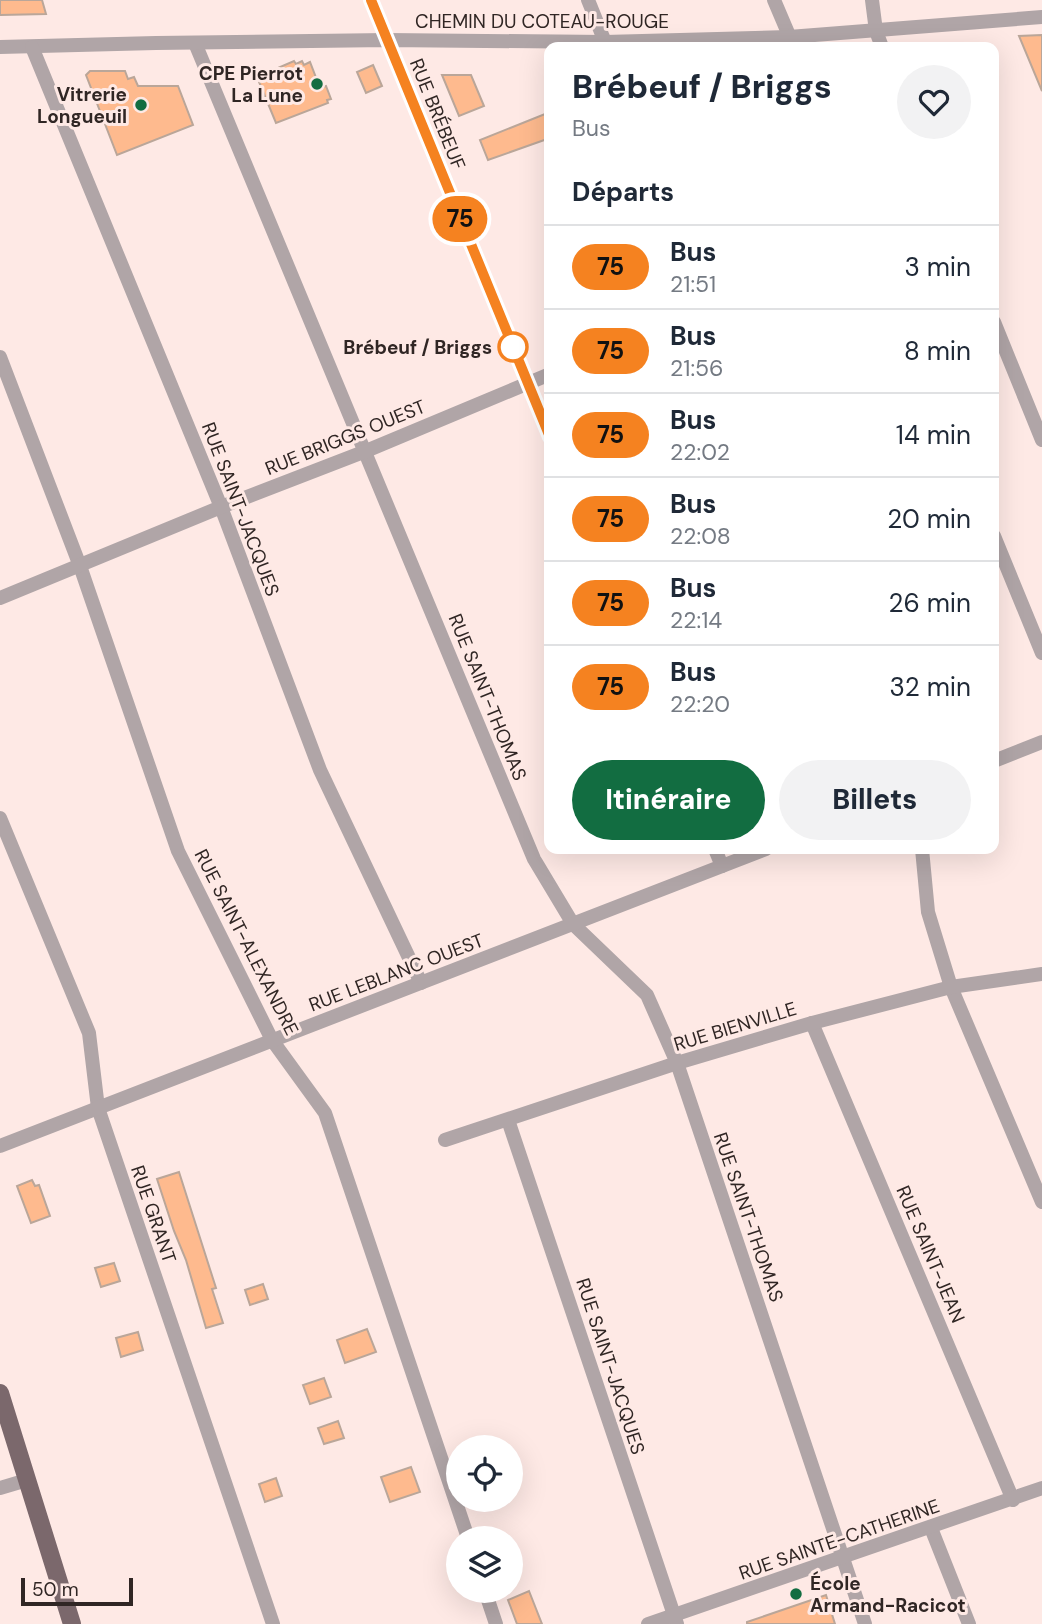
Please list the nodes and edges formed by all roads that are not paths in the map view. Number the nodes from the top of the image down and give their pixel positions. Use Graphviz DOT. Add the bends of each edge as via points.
graph roads {
  1 [pos="371,0"];
  2 [pos="588,0"];
  3 [pos="774,0"];
  4 [pos="872,0"];
  5 [pos="1042,17"];
  6 [pos="876,31"];
  7 [pos="387,40"];
  8 [pos="605,42"];
  9 [pos="791,42"];
  10 [pos="880,42"];
  11 [pos="195,43"];
  12 [pos="544,44"];
  13 [pos="0,47"];
  14 [pos="32,47"];
  15 [pos="999,334"];
  16 [pos="0,357"];
  17 [pos="544,376"];
  18 [pos="528,383"];
  19 [pos="544,422"];
  20 [pos="1042,440"];
  21 [pos="366,451"];
  22 [pos="221,506"];
  23 [pos="999,548"];
  24 [pos="80,566"];
  25 [pos="0,598"];
  26 [pos="1042,653"];
  27 [pos="1042,742"];
  28 [pos="999,759"];
  29 [pos="0,818"];
  30 [pos="717,854"];
  31 [pos="753,854"];
  32 [pos="922,854"];
  33 [pos="722,866"];
  34 [pos="573,924"];
  35 [pos="1042,974"];
  36 [pos="421,983"];
  37 [pos="951,987"];
  38 [pos="812,1023"];
  39 [pos="272,1040"];
  40 [pos="677,1063"];
  41 [pos="98,1108"];
  42 [pos="508,1119"];
  43 [pos="445,1140"];
  44 [pos="0,1146"];
  45 [pos="1042,1202"];
  46 [pos="0,1393"];
  47 [pos="27,1480"];
  48 [pos="0,1488"];
  49 [pos="1042,1488"];
  50 [pos="1013,1500"];
  51 [pos="464,1526"];
  52 [pos="931,1528"];
  53 [pos="843,1558"];
  54 [pos="489,1603"];
  55 [pos="675,1620"];
  56 [pos="72,1624"];
  57 [pos="272,1624"];
  58 [pos="496,1624"];
  59 [pos="648,1624"];
  60 [pos="865,1624"];
  61 [pos="969,1624"];
  1 -- 7 [label="street, RUE BRÉBEUF"];
  2 -- 8 [label="street"];
  3 -- 9 [label="street"];
  4 -- 6 [label="street"];
  5 -- 6 [label="street, CHEMIN DU COTEAU-ROUGE"];
  6 -- 9 [label="street, CHEMIN DU COTEAU-ROUGE"];
  6 -- 10 [label="street"];
  7 -- 11 [label="street, CHEMIN DU COTEAU-ROUGE"];
  7 -- 12 [label="street, CHEMIN DU COTEAU-ROUGE"];
  7 -- 18 [label="street, RUE BRÉBEUF"];
  11 -- 14 [label="street, CHEMIN DU COTEAU-ROUGE"];
  11 -- 21 [label="street, RUE SAINT-THOMAS"];
  13 -- 14 [label="street, CHEMIN DU COTEAU-ROUGE"];
  14 -- 22 [label="street, RUE SAINT-JACQUES"];
  15 -- 20 [label="street"];
  16 -- 24 [label="street, RUE SAINT-ALEXANDRE"];
  17 -- 18 [label="street, RUE BRIGGS OUEST"];
  18 -- 19 [label="street, RUE BRÉBEUF"];
  18 -- 21 [label="street, RUE BRIGGS OUEST"];
  21 -- 22 [label="street, RUE BRIGGS OUEST"];
  21 -- 34 [label="street, RUE SAINT-THOMAS" via="534,859"];
  22 -- 24 [label="street, RUE BRIGGS OUEST"];
  22 -- 36 [label="street, RUE SAINT-JACQUES" via="320,770"];
  23 -- 26 [label="street"];
  24 -- 25 [label="street, RUE BRIGGS OUEST"];
  24 -- 39 [label="street, RUE SAINT-ALEXANDRE" via="178,851"];
  27 -- 28 [label="street"];
  29 -- 41 [label="street, RUE GRANT" via="89,1033"];
  30 -- 33 [label="street"];
  31 -- 33 [label="street, RUE LEBLANC OUEST"];
  32 -- 37 [label="street" via="928,912"];
  33 -- 34 [label="street, RUE LEBLANC OUEST"];
  34 -- 36 [label="street, RUE LEBLANC OUEST"];
  34 -- 40 [label="street, RUE SAINT-THOMAS" via="647,995"];
  35 -- 37 [label="street, RUE BIENVILLE"];
  36 -- 39 [label="street, RUE LEBLANC OUEST"];
  37 -- 38 [label="street, RUE BIENVILLE"];
  37 -- 45 [label="street"];
  38 -- 40 [label="street, RUE BIENVILLE"];
  38 -- 50 [label="street, RUE SAINT-JEAN"];
  39 -- 41 [label="street, RUE LEBLANC OUEST"];
  39 -- 51 [label="street, RUE SAINT-ALEXANDRE" via="325,1113"];
  40 -- 42 [label="street, RUE BIENVILLE"];
  40 -- 53 [label="street, RUE SAINT-THOMAS"];
  41 -- 44 [label="street, RUE LEBLANC OUEST"];
  41 -- 57 [label="street, RUE GRANT"];
  42 -- 43 [label="street, RUE BIENVILLE"];
  42 -- 55 [label="street, RUE SAINT-JACQUES"];
  46 -- 47 [label="main road"];
  47 -- 48 [label="street"];
  47 -- 56 [label="main road"];
  49 -- 50 [label="street, RUE SAINTE-CATHERINE"];
  50 -- 52 [label="street, RUE SAINTE-CATHERINE"];
  52 -- 53 [label="street, RUE SAINTE-CATHERINE"];
  52 -- 61 [label="street"];
  53 -- 55 [label="street, RUE SAINTE-CATHERINE"];
  53 -- 60 [label="street, RUE SAINT-THOMAS"];
  54 -- 58 [label="street"];
  55 -- 59 [label="street, RUE SAINTE-CATHERINE"];
}
